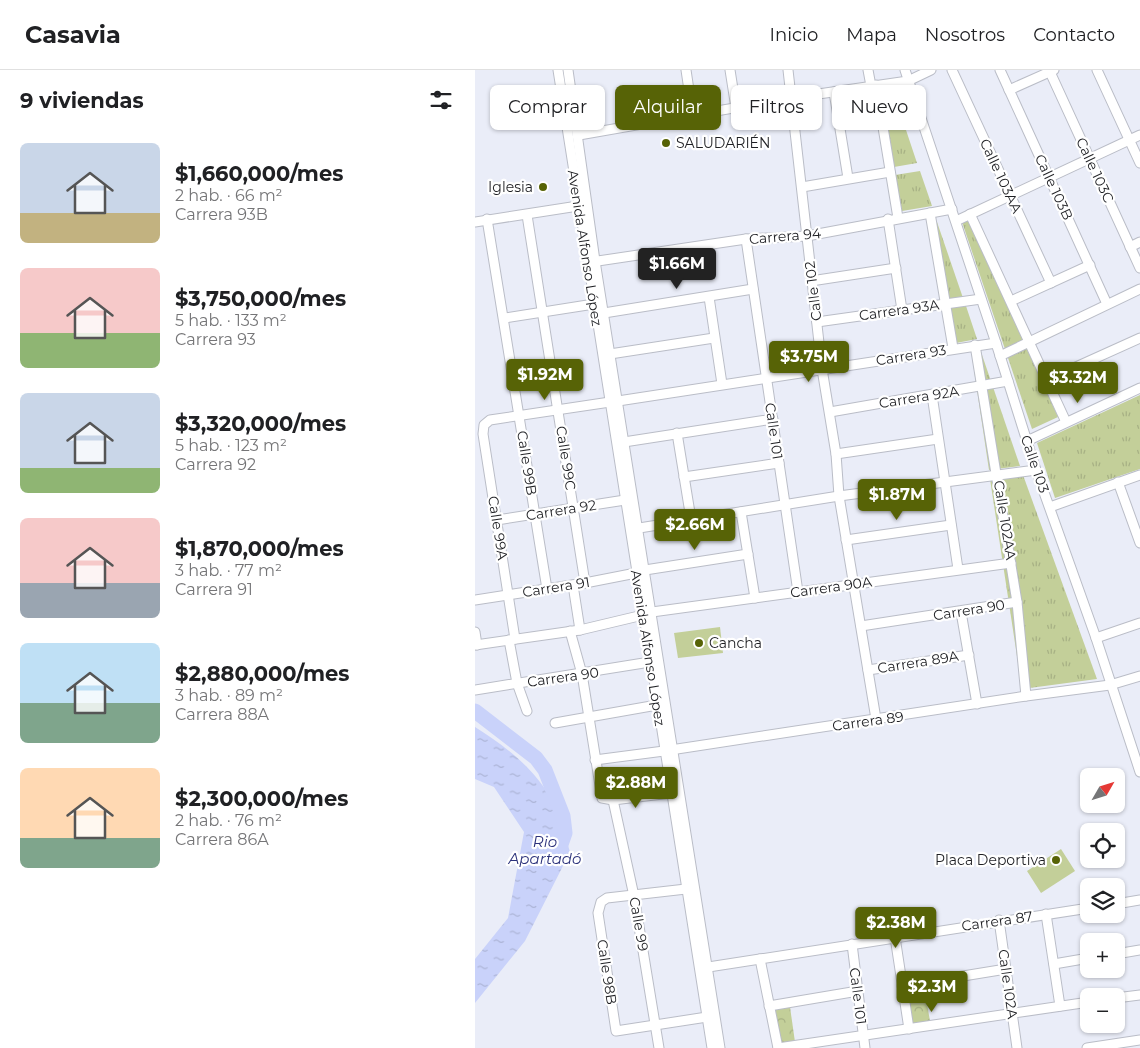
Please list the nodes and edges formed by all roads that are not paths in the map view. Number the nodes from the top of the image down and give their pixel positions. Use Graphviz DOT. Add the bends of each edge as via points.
graph roads {
  1 [pos="558,70"];
  2 [pos="568,70"];
  3 [pos="686,70"];
  4 [pos="729,70"];
  5 [pos="788,70"];
  6 [pos="868,70"];
  7 [pos="905,70"];
  8 [pos="931,70"];
  9 [pos="952,70"];
  10 [pos="1000,70"];
  11 [pos="1097,70"];
  12 [pos="1052,71"];
  13 [pos="908,81"];
  14 [pos="688,85"];
  15 [pos="732,85"];
  16 [pos="790,85"];
  17 [pos="873,85"];
  18 [pos="880,85"];
  19 [pos="1009,90"];
  20 [pos="615,130"];
  21 [pos="795,130"];
  22 [pos="840,130"];
  23 [pos="882,130"];
  24 [pos="1140,135"];
  25 [pos="579,136"];
  26 [pos="1129,140"];
  27 [pos="576,157"];
  28 [pos="1089,158"];
  29 [pos="1140,163"];
  30 [pos="890,172"];
  31 [pos="1050,177"];
  32 [pos="848,178"];
  33 [pos="802,187"];
  34 [pos="1010,195"];
  35 [pos="579,206"];
  36 [pos="952,209"];
  37 [pos="930,212"];
  38 [pos="970,214"];
  39 [pos="527,215"];
  40 [pos="898,218"];
  41 [pos="888,219"];
  42 [pos="487,220"];
  43 [pos="956,220"];
  44 [pos="475,222"];
  45 [pos="807,236"];
  46 [pos="745,239"];
  47 [pos="1140,242"];
  48 [pos="1130,247"];
  49 [pos="591,262"];
  50 [pos="1089,265"];
  51 [pos="896,268"];
  52 [pos="1140,268"];
  53 [pos="811,281"];
  54 [pos="1051,283"];
  55 [pos="753,289"];
  56 [pos="1140,289"];
  57 [pos="709,297"];
  58 [pos="981,299"];
  59 [pos="1011,301"];
  60 [pos="594,304"];
  61 [pos="944,304"];
  62 [pos="1107,304"];
  63 [pos="902,310"];
  64 [pos="543,312"];
  65 [pos="604,313"];
  66 [pos="505,318"];
  67 [pos="817,322"];
  68 [pos="714,338"];
  69 [pos="1140,338"];
  70 [pos="1029,341"];
  71 [pos="996,343"];
  72 [pos="975,346"];
  73 [pos="953,348"];
  74 [pos="610,354"];
  75 [pos="1000,356"];
  76 [pos="822,369"];
  77 [pos="766,377"];
  78 [pos="1047,380"];
  79 [pos="1008,381"];
  80 [pos="722,384"];
  81 [pos="982,387"];
  82 [pos="1140,388"];
  83 [pos="932,395"];
  84 [pos="614,402"];
  85 [pos="558,409"];
  86 [pos="830,412"];
  87 [pos="519,415"];
  88 [pos="773,419"];
  89 [pos="490,420"];
  90 [pos="1066,422"];
  91 [pos="677,432"];
  92 [pos="939,439"];
  93 [pos="1027,441"];
  94 [pos="624,442"];
  95 [pos="836,454"];
  96 [pos="779,462"];
  97 [pos="1036,470"];
  98 [pos="1140,475"];
  99 [pos="998,476"];
  100 [pos="684,477"];
  101 [pos="945,482"];
  102 [pos="1119,482"];
  103 [pos="839,496"];
  104 [pos="625,500"];
  105 [pos="785,505"];
  106 [pos="574,506"];
  107 [pos="1050,507"];
  108 [pos="741,512"];
  109 [pos="535,514"];
  110 [pos="691,519"];
  111 [pos="497,520"];
  112 [pos="1137,522"];
  113 [pos="951,525"];
  114 [pos="634,529"];
  115 [pos="846,540"];
  116 [pos="1140,543"];
  117 [pos="748,554"];
  118 [pos="1011,562"];
  119 [pos="958,569"];
  120 [pos="641,571"];
  121 [pos="585,583"];
  122 [pos="853,583"];
  123 [pos="573,585"];
  124 [pos="547,589"];
  125 [pos="798,592"];
  126 [pos="508,595"];
  127 [pos="755,598"];
  128 [pos="475,600"];
  129 [pos="1017,602"];
  130 [pos="961,612"];
  131 [pos="647,614"];
  132 [pos="1140,622"];
  133 [pos="861,626"];
  134 [pos="580,630"];
  135 [pos="570,631"];
  136 [pos="475,632"];
  137 [pos="1096,638"];
  138 [pos="512,640"];
  139 [pos="476,645"];
  140 [pos="969,655"];
  141 [pos="650,662"];
  142 [pos="868,670"];
  143 [pos="582,674"];
  144 [pos="1140,676"];
  145 [pos="517,683"];
  146 [pos="1110,685"];
  147 [pos="475,690"];
  148 [pos="1026,696"];
  149 [pos="977,704"];
  150 [pos="657,705"];
  151 [pos="527,711"];
  152 [pos="589,717"];
  153 [pos="876,720"];
  154 [pos="555,723"];
  155 [pos="668,751"];
  156 [pos="595,760"];
  157 [pos="1140,771"];
  158 [pos="671,793"];
  159 [pos="613,800"];
  160 [pos="686,889"];
  161 [pos="634,896"];
  162 [pos="1140,900"];
  163 [pos="1125,902"];
  164 [pos="1080,909"];
  165 [pos="1046,914"];
  166 [pos="999,920"];
  167 [pos="895,937"];
  168 [pos="851,944"];
  169 [pos="1140,950"];
  170 [pos="1125,952"];
  171 [pos="760,959"];
  172 [pos="1080,960"];
  173 [pos="1054,964"];
  174 [pos="703,968"];
  175 [pos="1006,969"];
  176 [pos="903,986"];
  177 [pos="858,992"];
  178 [pos="1140,995"];
  179 [pos="1125,997"];
  180 [pos="1080,1003"];
  181 [pos="769,1006"];
  182 [pos="1060,1006"];
  183 [pos="1012,1013"];
  184 [pos="707,1018"];
  185 [pos="656,1026"];
  186 [pos="909,1028"];
  187 [pos="863,1036"];
  188 [pos="1140,1040"];
  189 [pos="659,1048"];
  190 [pos="711,1048"];
  191 [pos="720,1048"];
  192 [pos="778,1048"];
  193 [pos="865,1048"];
  194 [pos="1017,1048"];
  195 [pos="1087,1048"];
  1 -- 27 [label="street, Avenida Alfonso López"];
  2 -- 25 [label="street, Avenida Alfonso López"];
  3 -- 14 [label="street"];
  4 -- 15 [label="street"];
  5 -- 16 [label="street, Calle 102"];
  6 -- 17 [label="street"];
  7 -- 13 [label="street, Calle 103"];
  8 -- 13 [label="street"];
  9 -- 34 [label="street, Calle 103AA"];
  10 -- 19 [label="street, Calle 103B"];
  11 -- 26 [label="street"];
  12 -- 19 [label="street"];
  12 -- 28 [label="street, Calle 103C"];
  13 -- 18 [label="street"];
  13 -- 36 [label="street, Calle 103"];
  19 -- 31 [label="street, Calle 103B"];
  20 -- 25 [label="street"];
  21 -- 33 [label="street, Calle 102"];
  22 -- 32 [label="street"];
  23 -- 30 [label="street"];
  24 -- 26 [label="street"];
  25 -- 27 [label="street, Avenida Alfonso López"];
  26 -- 28 [label="street"];
  26 -- 29 [label="street"];
  27 -- 35 [label="street, Avenida Alfonso López"];
  27 -- 49 [label="street, Avenida Alfonso López"];
  28 -- 31 [label="street"];
  28 -- 48 [label="street, Calle 103C"];
  30 -- 32 [label="street"];
  30 -- 40 [label="street"];
  31 -- 34 [label="street"];
  31 -- 50 [label="street, Calle 103B"];
  32 -- 33 [label="street"];
  33 -- 45 [label="street, Calle 102"];
  34 -- 38 [label="street"];
  34 -- 54 [label="street, Calle 103AA"];
  35 -- 39 [label="street"];
  35 -- 49 [label="street, Avenida Alfonso López"];
  36 -- 37 [label="street, Carrera 94"];
  36 -- 43 [label="street, Calle 103"];
  37 -- 40 [label="street, Carrera 94"];
  37 -- 61 [label="street"];
  38 -- 43 [label="street"];
  38 -- 59 [label="street"];
  39 -- 42 [label="street"];
  39 -- 64 [label="street, Calle 99C"];
  40 -- 41 [label="street, Carrera 94"];
  41 -- 45 [label="street, Carrera 94"];
  41 -- 51 [label="street"];
  42 -- 44 [label="street"];
  42 -- 66 [label="street, Calle 99B"];
  43 -- 58 [label="street, Calle 103"];
  45 -- 46 [label="street, Carrera 94"];
  45 -- 53 [label="street, Calle 102"];
  46 -- 49 [label="street, Carrera 94"];
  46 -- 55 [label="street, Calle 101"];
  47 -- 48 [label="street"];
  48 -- 52 [label="street, Calle 103C"];
  49 -- 60 [label="street, Avenida Alfonso López"];
  49 -- 65 [label="street, Avenida Alfonso López"];
  50 -- 54 [label="street"];
  50 -- 62 [label="street, Calle 103B"];
  51 -- 53 [label="street"];
  51 -- 63 [label="street"];
  53 -- 67 [label="street, Calle 102"];
  54 -- 59 [label="street"];
  55 -- 57 [label="street"];
  55 -- 77 [label="street, Calle 101"];
  56 -- 62 [label="street"];
  57 -- 65 [label="street"];
  57 -- 68 [label="street"];
  58 -- 61 [label="street, Carrera 93A"];
  58 -- 71 [label="street, Calle 103"];
  59 -- 70 [label="street"];
  60 -- 64 [label="street"];
  60 -- 84 [label="street, Avenida Alfonso López"];
  61 -- 63 [label="street, Carrera 93A"];
  61 -- 73 [label="street"];
  62 -- 70 [label="street"];
  63 -- 67 [label="street, Carrera 93A"];
  64 -- 66 [label="street"];
  64 -- 85 [label="street, Calle 99C"];
  65 -- 74 [label="street, Avenida Alfonso López"];
  66 -- 87 [label="street, Calle 99B"];
  67 -- 76 [label="street, Calle 102"];
  68 -- 74 [label="street"];
  68 -- 80 [label="street"];
  69 -- 78 [label="street"];
  70 -- 75 [label="street"];
  70 -- 78 [label="street"];
  71 -- 72 [label="street, Carrera 93"];
  71 -- 75 [label="street, Calle 103"];
  72 -- 73 [label="street, Carrera 93"];
  72 -- 81 [label="street, Calle 102AA"];
  73 -- 76 [label="street, Carrera 93"];
  74 -- 84 [label="street, Avenida Alfonso López"];
  75 -- 79 [label="street, Calle 103"];
  76 -- 77 [label="street, Carrera 93"];
  76 -- 86 [label="street, Calle 102"];
  77 -- 80 [label="street, Carrera 93"];
  77 -- 88 [label="street, Calle 101"];
  78 -- 90 [label="street"];
  79 -- 81 [label="street, Carrera 92A"];
  79 -- 93 [label="street, Calle 103"];
  80 -- 84 [label="street, Carrera 93"];
  81 -- 83 [label="street, Carrera 92A"];
  81 -- 99 [label="street, Calle 102AA"];
  82 -- 90 [label="street"];
  83 -- 86 [label="street, Carrera 92A"];
  83 -- 92 [label="street"];
  84 -- 85 [label="street, Carrera 93"];
  84 -- 94 [label="street, Avenida Alfonso López"];
  84 -- 104 [label="street, Avenida Alfonso López"];
  85 -- 87 [label="street, Carrera 93"];
  85 -- 106 [label="street, Calle 99C"];
  86 -- 95 [label="street, Calle 102"];
  87 -- 89 [label="street, Carrera 93"];
  87 -- 109 [label="street, Calle 99B"];
  88 -- 91 [label="street"];
  88 -- 96 [label="street, Calle 101"];
  89 -- 111 [label="street, Calle 99A" via="484,425 483,434"];
  90 -- 93 [label="street"];
  91 -- 94 [label="street"];
  91 -- 100 [label="street"];
  92 -- 95 [label="street"];
  92 -- 101 [label="street"];
  93 -- 97 [label="street, Calle 103"];
  94 -- 114 [label="street, Avenida Alfonso López"];
  95 -- 103 [label="street, Calle 102"];
  96 -- 100 [label="street"];
  96 -- 105 [label="street, Calle 101"];
  97 -- 99 [label="street"];
  97 -- 107 [label="street, Calle 103"];
  98 -- 102 [label="street"];
  99 -- 101 [label="street"];
  99 -- 118 [label="street, Calle 102AA"];
  100 -- 110 [label="street"];
  101 -- 103 [label="street"];
  101 -- 113 [label="street"];
  102 -- 107 [label="street"];
  102 -- 112 [label="street"];
  103 -- 105 [label="street"];
  103 -- 115 [label="street, Calle 102"];
  104 -- 106 [label="street, Carrera 92"];
  104 -- 114 [label="street, Avenida Alfonso López"];
  105 -- 108 [label="street"];
  105 -- 125 [label="street, Calle 101"];
  106 -- 109 [label="street, Carrera 92"];
  106 -- 121 [label="street, Calle 99C"];
  107 -- 137 [label="street, Calle 103"];
  108 -- 110 [label="street"];
  108 -- 117 [label="street"];
  109 -- 111 [label="street, Carrera 92"];
  109 -- 124 [label="street, Calle 99B"];
  110 -- 114 [label="street"];
  111 -- 126 [label="street, Calle 99A"];
  112 -- 116 [label="street"];
  113 -- 115 [label="street"];
  113 -- 119 [label="street"];
  114 -- 120 [label="street, Avenida Alfonso López"];
  115 -- 122 [label="street, Calle 102"];
  117 -- 120 [label="street, Carrera 91"];
  117 -- 127 [label="street"];
  118 -- 119 [label="street, Carrera 90A"];
  118 -- 129 [label="street, Calle 102AA"];
  119 -- 122 [label="street, Carrera 90A"];
  120 -- 121 [label="street, Carrera 91"];
  120 -- 131 [label="street, Avenida Alfonso López"];
  121 -- 123 [label="street, Carrera 91"];
  122 -- 125 [label="street, Carrera 90A"];
  122 -- 133 [label="street, Calle 102"];
  123 -- 124 [label="street, Carrera 91"];
  123 -- 134 [label="street"];
  124 -- 126 [label="street, Carrera 91"];
  125 -- 127 [label="street, Carrera 90A"];
  126 -- 128 [label="street, Carrera 91"];
  126 -- 138 [label="street, Calle 99A"];
  127 -- 131 [label="street, Carrera 90A"];
  129 -- 130 [label="street, Carrera 90"];
  129 -- 148 [label="street, Calle 102AA"];
  130 -- 133 [label="street, Carrera 90"];
  130 -- 140 [label="street"];
  131 -- 134 [label="street, Carrera 90A"];
  131 -- 141 [label="street, Avenida Alfonso López"];
  131 -- 155 [label="street, Avenida Alfonso López"];
  132 -- 137 [label="street"];
  133 -- 142 [label="street, Calle 102"];
  134 -- 135 [label="street, Carrera 90A"];
  135 -- 138 [label="street, Carrera 90A"];
  135 -- 143 [label="street"];
  136 -- 139 [label="street"];
  137 -- 146 [label="street, Calle 103"];
  138 -- 139 [label="street, Carrera 90A"];
  138 -- 145 [label="street, Calle 99A"];
  140 -- 142 [label="street, Carrera 89A"];
  140 -- 149 [label="street"];
  141 -- 143 [label="street, Carrera 90"];
  141 -- 150 [label="street, Avenida Alfonso López"];
  142 -- 153 [label="street, Calle 102"];
  143 -- 145 [label="street, Carrera 90"];
  143 -- 152 [label="street"];
  144 -- 146 [label="street, Carrera 89"];
  145 -- 147 [label="street, Carrera 90"];
  145 -- 151 [label="street, Calle 99A"];
  146 -- 148 [label="street, Carrera 89"];
  146 -- 157 [label="street, Calle 103"];
  148 -- 149 [label="street, Carrera 89"];
  149 -- 153 [label="street, Carrera 89"];
  150 -- 152 [label="street"];
  150 -- 155 [label="street, Avenida Alfonso López"];
  152 -- 154 [label="street"];
  152 -- 156 [label="street"];
  153 -- 155 [label="street, Carrera 89"];
  155 -- 156 [label="street, Carrera 89"];
  155 -- 158 [label="street, Avenida Alfonso López"];
  155 -- 174 [label="street, Avenida Alfonso López"];
  156 -- 159 [label="street" via="602,798"];
  158 -- 159 [label="street"];
  158 -- 160 [label="street, Avenida Alfonso López"];
  159 -- 161 [label="street, Calle 99"];
  160 -- 161 [label="street"];
  160 -- 174 [label="street, Avenida Alfonso López"];
  161 -- 185 [label="street, Calle 99"];
  161 -- 185 [label="street, Calle 98B" via="607,898 601,902 597,913 616,1031"];
  162 -- 163 [label="street"];
  164 -- 165 [label="street, Carrera 87"];
  165 -- 166 [label="street, Carrera 87"];
  165 -- 173 [label="street"];
  166 -- 167 [label="street, Carrera 87"];
  166 -- 175 [label="street, Calle 102A"];
  167 -- 168 [label="street, Carrera 87"];
  167 -- 176 [label="street"];
  168 -- 171 [label="street, Carrera 87"];
  168 -- 177 [label="street, Calle 101"];
  169 -- 170 [label="street"];
  171 -- 174 [label="street, Carrera 87"];
  171 -- 181 [label="street"];
  172 -- 173 [label="street"];
  173 -- 182 [label="street"];
  174 -- 184 [label="street, Avenida Alfonso López"];
  174 -- 191 [label="street, Avenida Alfonso López"];
  175 -- 176 [label="street"];
  175 -- 183 [label="street, Calle 102A"];
  176 -- 186 [label="street"];
  177 -- 181 [label="street"];
  177 -- 187 [label="street, Calle 101"];
  178 -- 179 [label="street"];
  180 -- 182 [label="street"];
  181 -- 192 [label="street"];
  182 -- 183 [label="street"];
  183 -- 186 [label="street"];
  183 -- 194 [label="street, Calle 102A"];
  184 -- 185 [label="street"];
  184 -- 190 [label="street, Avenida Alfonso López"];
  185 -- 189 [label="street, Calle 99"];
  186 -- 187 [label="street"];
  187 -- 192 [label="street"];
  187 -- 193 [label="street, Calle 101"];
  188 -- 195 [label="street"];
}
